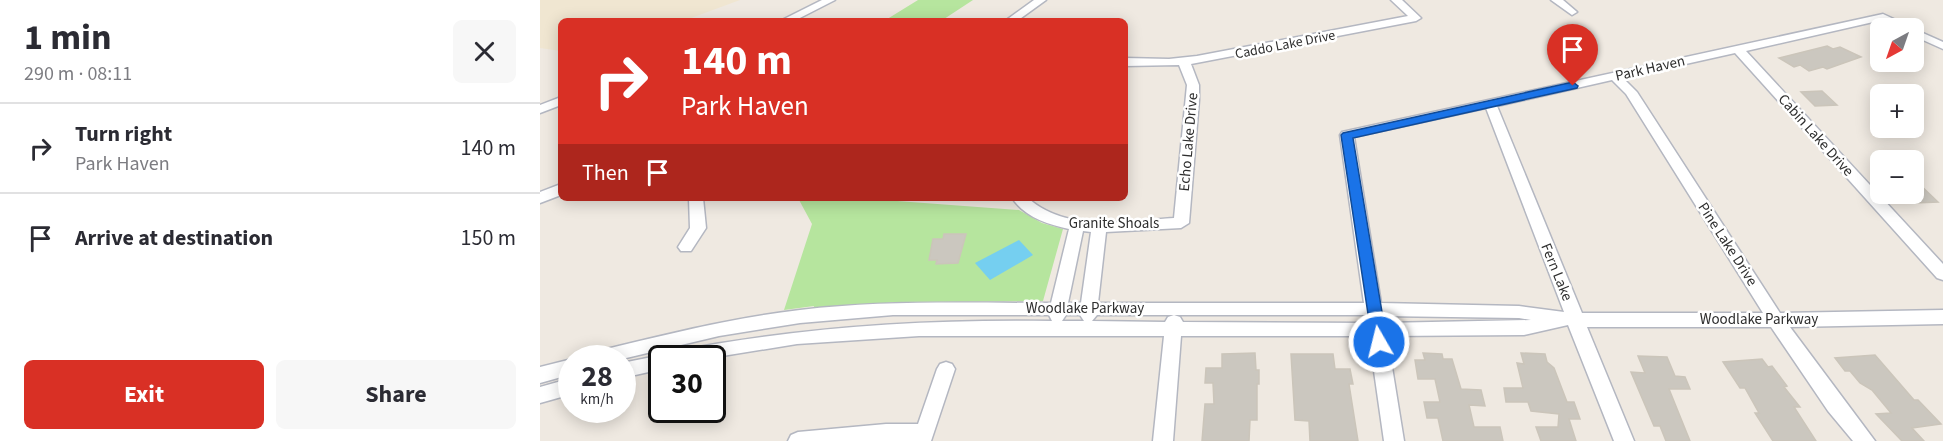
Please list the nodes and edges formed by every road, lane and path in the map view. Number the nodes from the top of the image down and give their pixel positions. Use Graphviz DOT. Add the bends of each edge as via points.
graph roads {
  1 [pos="830,0"];
  2 [pos="1041,0"];
  3 [pos="1396,0"];
  4 [pos="1556,0"];
  5 [pos="1572,12"];
  6 [pos="791,18"];
  7 [pos="1015,18"];
  8 [pos="1870,20"];
  9 [pos="1924,37"];
  10 [pos="1943,46"];
  11 [pos="1738,49"];
  12 [pos="1128,62"];
  13 [pos="1184,62"];
  14 [pos="1614,76"];
  15 [pos="558,102"];
  16 [pos="1490,104"];
  17 [pos="540,109"];
  18 [pos="558,190"];
  19 [pos="540,198"];
  20 [pos="696,201"];
  21 [pos="1021,201"];
  22 [pos="1181,223"];
  23 [pos="1077,226"];
  24 [pos="1100,226"];
  25 [pos="686,247"];
  26 [pos="1066,270"];
  27 [pos="1094,270"];
  28 [pos="1943,274"];
  29 [pos="1058,308"];
  30 [pos="1089,308"];
  31 [pos="1175,309"];
  32 [pos="1374,309"];
  33 [pos="877,310"];
  34 [pos="1943,317"];
  35 [pos="1774,319"];
  36 [pos="1576,320"];
  37 [pos="1055,327"];
  38 [pos="1087,328"];
  39 [pos="1174,329"];
  40 [pos="1377,329"];
  41 [pos="872,330"];
  42 [pos="636,349"];
  43 [pos="726,349"];
  44 [pos="946,369"];
  45 [pos="558,370"];
  46 [pos="540,375"];
  47 [pos="558,390"];
  48 [pos="540,395"];
  49 [pos="923,437"];
  50 [pos="798,441"];
  51 [pos="1163,441"];
  52 [pos="1394,441"];
  53 [pos="1624,441"];
  54 [pos="1865,441"];
  1 -- 6 [label="street"];
  2 -- 7 [label="street"];
  3 -- 13 [label="street, Caddo Lake Drive" via="1416,18"];
  4 -- 5 [label="street"];
  8 -- 11 [label="street, Park Haven"];
  9 -- 10 [label="street"];
  11 -- 14 [label="street, Park Haven"];
  11 -- 28 [label="street, Cabin Lake Drive"];
  12 -- 13 [label="street, Caddo Lake Drive"];
  13 -- 22 [label="street, Echo Lake Drive" via="1193,85 1193,100"];
  14 -- 16 [label="street, Park Haven"];
  14 -- 35 [label="street, Pine Lake Drive" via="1631,92"];
  15 -- 17 [label="street"];
  16 -- 32 [label="street, Park Haven" via="1347,135"];
  16 -- 36 [label="street, Fern Lake"];
  18 -- 19 [label="street"];
  20 -- 25 [label="street" via="699,228"];
  21 -- 23 [label="street, Granite Shoals" via="1040,216"];
  22 -- 24 [label="street, Granite Shoals"];
  23 -- 24 [label="street, Granite Shoals"];
  23 -- 26 [label="street"];
  24 -- 27 [label="street"];
  26 -- 27 [label="street"];
  26 -- 29 [label="street"];
  27 -- 30 [label="street"];
  29 -- 30 [label="street, Woodlake Parkway"];
  29 -- 33 [label="street, Woodlake Parkway"];
  29 -- 37 [label="street"];
  30 -- 31 [label="street, Woodlake Parkway"];
  30 -- 38 [label="street"];
  31 -- 32 [label="street, Woodlake Parkway"];
  31 -- 39 [label="street"];
  32 -- 36 [label="street, Woodlake Parkway" via="1519,312"];
  32 -- 40 [label="street"];
  33 -- 41 [label="street"];
  33 -- 42 [label="street, Woodlake Parkway" via="800,316 720,329"];
  34 -- 35 [label="street, Woodlake Parkway"];
  35 -- 36 [label="street, Woodlake Parkway"];
  35 -- 54 [label="street, Pine Lake Drive" via="1834,405"];
  36 -- 40 [label="street, Woodlake Parkway" via="1524,328"];
  36 -- 53 [label="street, Fern Lake"];
  37 -- 38 [label="street, Woodlake Parkway"];
  37 -- 41 [label="street, Woodlake Parkway"];
  38 -- 39 [label="street, Woodlake Parkway"];
  39 -- 40 [label="street, Woodlake Parkway"];
  39 -- 51 [label="street"];
  40 -- 52 [label="street"];
  41 -- 43 [label="street, Woodlake Parkway" via="793,337"];
  44 -- 49 [label="street"];
  45 -- 46 [label="street"];
  47 -- 48 [label="street"];
  49 -- 50 [label="street" via="886,433"];
}
